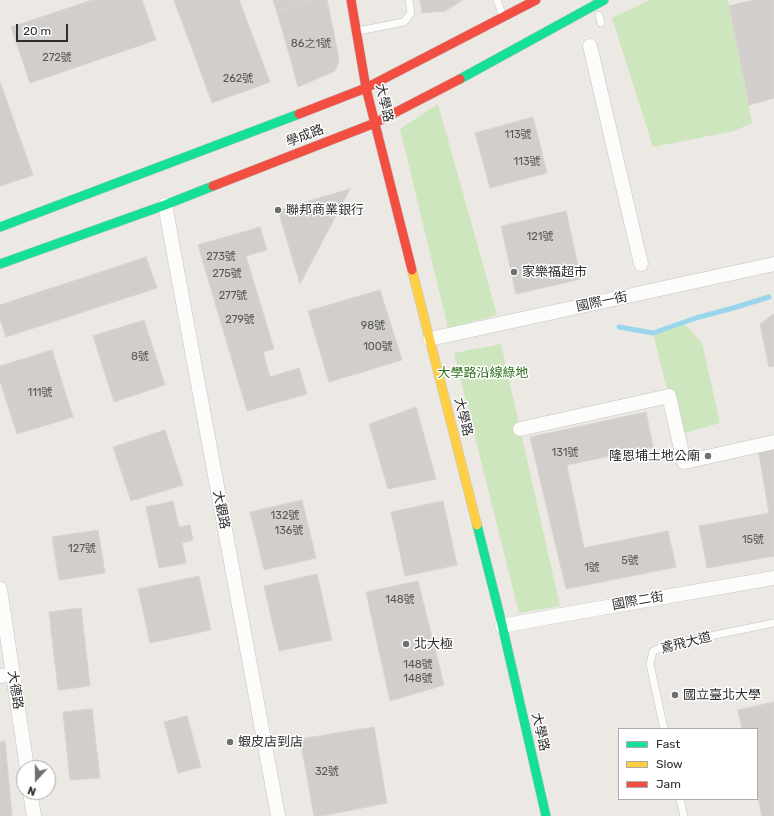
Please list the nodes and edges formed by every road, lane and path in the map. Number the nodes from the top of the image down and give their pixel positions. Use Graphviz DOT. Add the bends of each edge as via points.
graph roads {
  1 [pos="351,0"];
  2 [pos="409,0"];
  3 [pos="497,0"];
  4 [pos="536,0"];
  5 [pos="604,0"];
  6 [pos="599,15"];
  7 [pos="503,17"];
  8 [pos="601,23"];
  9 [pos="357,31"];
  10 [pos="590,46"];
  11 [pos="366,88"];
  12 [pos="375,123"];
  13 [pos="165,205"];
  14 [pos="0,227"];
  15 [pos="0,264"];
  16 [pos="641,264"];
  17 [pos="774,264"];
  18 [pos="430,339"];
  19 [pos="520,429"];
  20 [pos="774,442"];
  21 [pos="774,578"];
  22 [pos="0,589"];
  23 [pos="774,623"];
  24 [pos="502,626"];
  25 [pos="6,675"];
  26 [pos="664,728"];
  27 [pos="25,760"];
  28 [pos="31,800"];
  29 [pos="680,800"];
  30 [pos="34,816"];
  31 [pos="278,816"];
  32 [pos="546,816"];
  33 [pos="684,816"];
  1 -- 9 [label="street, 大學路"];
  2 -- 9 [label="lane" via="412,13 404,22"];
  3 -- 7 [label="lane"];
  4 -- 7 [label="street, 學成路"];
  5 -- 12 [label="street, 學成路" via="498,60"];
  6 -- 8 [label="lane"];
  7 -- 11 [label="street, 學成路"];
  9 -- 11 [label="street, 大學路"];
  10 -- 16 [label="street"];
  11 -- 12 [label="street, 大學路"];
  11 -- 14 [label="street, 學成路"];
  12 -- 13 [label="street, 學成路"];
  12 -- 18 [label="street, 大學路"];
  13 -- 15 [label="street, 學成路"];
  13 -- 31 [label="street, 大觀路"];
  17 -- 18 [label="street, 國際一街"];
  18 -- 24 [label="street, 大學路"];
  19 -- 20 [label="street" via="669,396 684,462"];
  21 -- 24 [label="street, 國際二街"];
  22 -- 25 [label="street, 大德路"];
  23 -- 26 [label="lane, 鳶飛大道" via="671,644 653,651 650,664"];
  24 -- 32 [label="street, 大學路"];
  25 -- 27 [label="street, 大德路"];
  28 -- 30 [label="street"];
  29 -- 33 [label="lane"];
}
